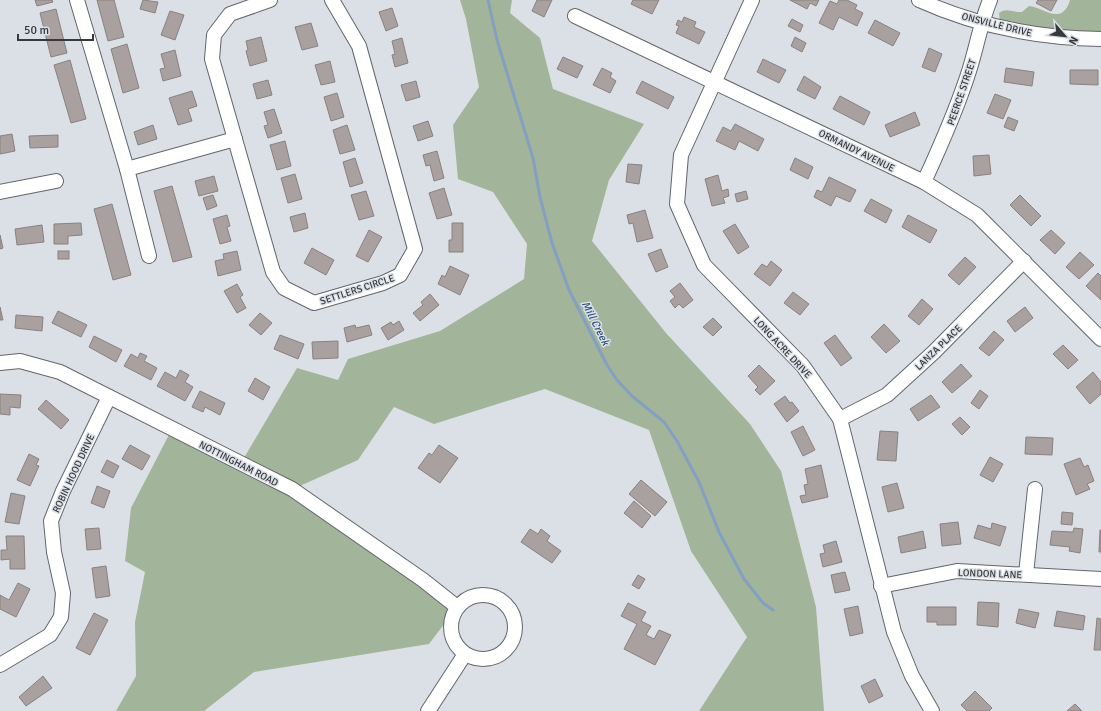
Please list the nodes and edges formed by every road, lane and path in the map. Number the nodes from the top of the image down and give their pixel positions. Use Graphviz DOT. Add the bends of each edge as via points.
graph roads {
  1 [pos="77,0"];
  2 [pos="270,0"];
  3 [pos="332,0"];
  4 [pos="752,0"];
  5 [pos="920,0"];
  6 [pos="990,0"];
  7 [pos="575,16"];
  8 [pos="981,22"];
  9 [pos="1101,39"];
  10 [pos="714,82"];
  11 [pos="235,139"];
  12 [pos="126,169"];
  13 [pos="56,181"];
  14 [pos="924,182"];
  15 [pos="0,192"];
  16 [pos="149,256"];
  17 [pos="1024,261"];
  18 [pos="1101,339"];
  19 [pos="0,363"];
  20 [pos="109,396"];
  21 [pos="840,419"];
  22 [pos="1035,489"];
  23 [pos="1026,574"];
  24 [pos="1101,578"];
  25 [pos="881,586"];
  26 [pos="457,607"];
  27 [pos="465,654"];
  28 [pos="0,665"];
  29 [pos="428,711"];
  30 [pos="932,711"];
  1 -- 12 [label="street"];
  2 -- 11 [label="street, SETTLERS CIRCLE" via="230,14 214,35 212,59"];
  3 -- 11 [label="street, SETTLERS CIRCLE" via="359,46 415,249 400,275 383,283 314,303 284,288 273,272"];
  4 -- 10 [label="street, LONG ACRE DRIVE"];
  5 -- 8 [label="street, ONSVILLE DRIVE"];
  6 -- 8 [label="street, PEERCE STREET"];
  7 -- 10 [label="street, ORMANDY AVENUE"];
  8 -- 9 [label="street, ONSVILLE DRIVE" via="1032,34"];
  8 -- 14 [label="street, PEERCE STREET" via="970,68 947,131"];
  10 -- 14 [label="street, ORMANDY AVENUE"];
  10 -- 21 [label="street, LONG ACRE DRIVE" via="680,156 677,204 704,265 803,366"];
  11 -- 12 [label="street"];
  12 -- 16 [label="street"];
  13 -- 15 [label="street"];
  14 -- 17 [label="street, ORMANDY AVENUE" via="978,215"];
  17 -- 18 [label="street, ORMANDY AVENUE"];
  17 -- 21 [label="street, LANZA PLACE" via="934,352 887,395"];
  19 -- 20 [label="street, NOTTINGHAM ROAD" via="20,361 60,372"];
  20 -- 26 [label="street, NOTTINGHAM ROAD" via="292,489 424,580"];
  20 -- 28 [label="street, ROBIN HOOD DRIVE" via="63,490 51,521 54,552 63,593 61,617 50,635"];
  21 -- 25 [label="street, LONG ACRE DRIVE"];
  22 -- 23 [label="street"];
  23 -- 24 [label="street, LONDON LANE"];
  23 -- 25 [label="street, LONDON LANE" via="957,571"];
  25 -- 30 [label="street, LONG ACRE DRIVE" via="894,632 912,676"];
  26 -- 27 [label="street" via="451,621 454,642"];
  26 -- 27 [label="street" via="472,596 491,595 506,603 515,619 515,635 506,651 492,659 480,660"];
  27 -- 29 [label="street"];
}
